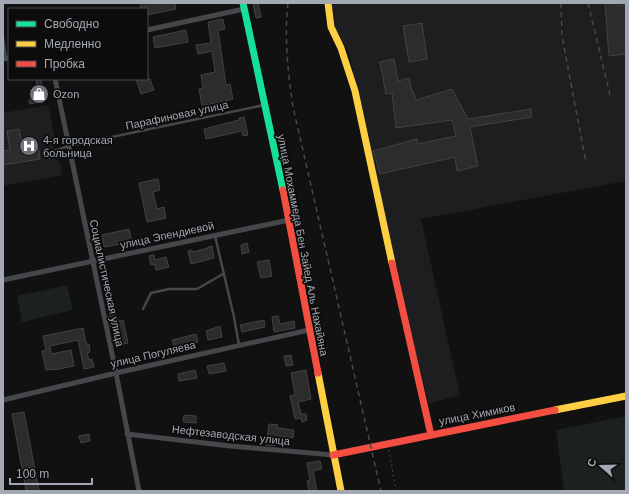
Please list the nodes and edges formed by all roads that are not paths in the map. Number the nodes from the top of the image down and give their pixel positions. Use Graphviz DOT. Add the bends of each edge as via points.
graph roads {
  1 [pos="328,3"];
  2 [pos="243,6"];
  3 [pos="148,30"];
  4 [pos="3,38"];
  5 [pos="6,59"];
  6 [pos="55,80"];
  7 [pos="264,105"];
  8 [pos="69,146"];
  9 [pos="54,151"];
  10 [pos="289,220"];
  11 [pos="215,235"];
  12 [pos="93,261"];
  13 [pos="223,274"];
  14 [pos="3,280"];
  15 [pos="143,309"];
  16 [pos="309,330"];
  17 [pos="239,345"];
  18 [pos="116,373"];
  19 [pos="626,396"];
  20 [pos="3,400"];
  21 [pos="127,434"];
  22 [pos="431,435"];
  23 [pos="333,455"];
  24 [pos="139,491"];
  25 [pos="341,491"];
  1 -- 22 [label="street" via="331,28 341,48 355,91"];
  2 -- 3 [label="street"];
  2 -- 7 [label="street, улица Мохаммеда Бен Зайед Аль Нахайяна"];
  4 -- 5 [label="lane"];
  6 -- 8 [label="street, Социалистическая улица"];
  7 -- 8 [label="lane, Парафиновая улица"];
  7 -- 10 [label="street, улица Мохаммеда Бен Зайед Аль Нахайяна"];
  8 -- 9 [label="lane, Парафиновая улица"];
  8 -- 12 [label="street, Социалистическая улица"];
  10 -- 11 [label="street, улица Эпендиевой"];
  10 -- 16 [label="street, улица Мохаммеда Бен Зайед Аль Нахайяна"];
  11 -- 12 [label="street, улица Эпендиевой"];
  11 -- 13 [label="lane"];
  12 -- 14 [label="street, улица Эпендиевой"];
  12 -- 18 [label="street, Социалистическая улица"];
  13 -- 15 [label="lane" via="197,289 169,289 151,293"];
  13 -- 17 [label="lane"];
  16 -- 17 [label="street, улица Погуляева"];
  16 -- 23 [label="street, улица Мохаммеда Бен Зайед Аль Нахайяна"];
  17 -- 18 [label="street, улица Погуляева"];
  18 -- 20 [label="street, улица Погуляева"];
  18 -- 21 [label="street, Социалистическая улица"];
  19 -- 22 [label="street, улица Химиков"];
  21 -- 23 [label="street, Нефтезаводская улица"];
  21 -- 24 [label="street, Социалистическая улица"];
  22 -- 23 [label="street, улица Химиков"];
  23 -- 25 [label="street, улица Мохаммеда Бен Зайед Аль Нахайяна"];
}
